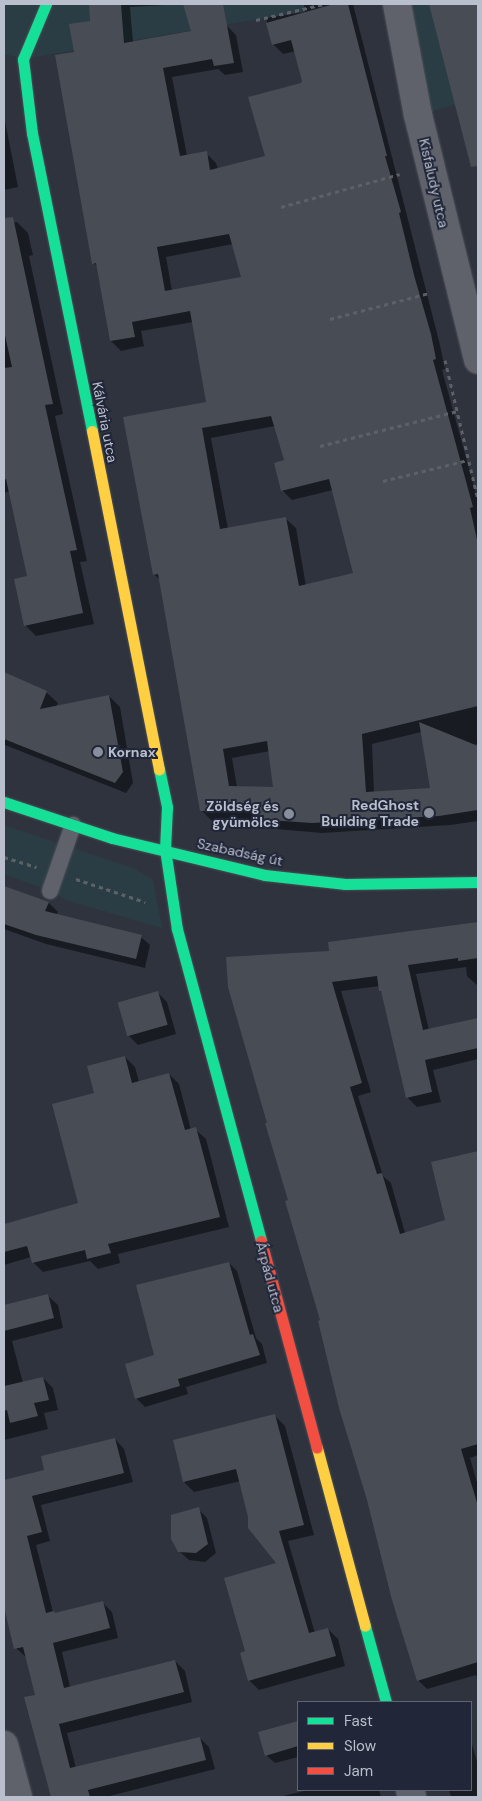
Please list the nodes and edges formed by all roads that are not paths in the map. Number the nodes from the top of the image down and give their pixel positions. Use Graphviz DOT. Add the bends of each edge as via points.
graph roads {
  1 [pos="46,4"];
  2 [pos="397,4"];
  3 [pos="478,360"];
  4 [pos="4,802"];
  5 [pos="73,825"];
  6 [pos="165,849"];
  7 [pos="478,882"];
  8 [pos="50,891"];
  9 [pos="386,1701"];
  10 [pos="4,1745"];
  11 [pos="18,1797"];
  1 -- 6 [label="street, Kálvária utca" via="23,59 32,133 167,807"];
  2 -- 3 [label="street, Kisfaludy utca" via="418,115"];
  4 -- 5 [label="street, Szabadság út"];
  5 -- 6 [label="street, Szabadság út" via="112,838"];
  5 -- 8 [label="lane"];
  6 -- 7 [label="street, Szabadság út" via="224,867 294,879 345,884"];
  6 -- 9 [label="street, Árpád utca" via="177,929 190,982"];
  10 -- 11 [label="street"];
}
